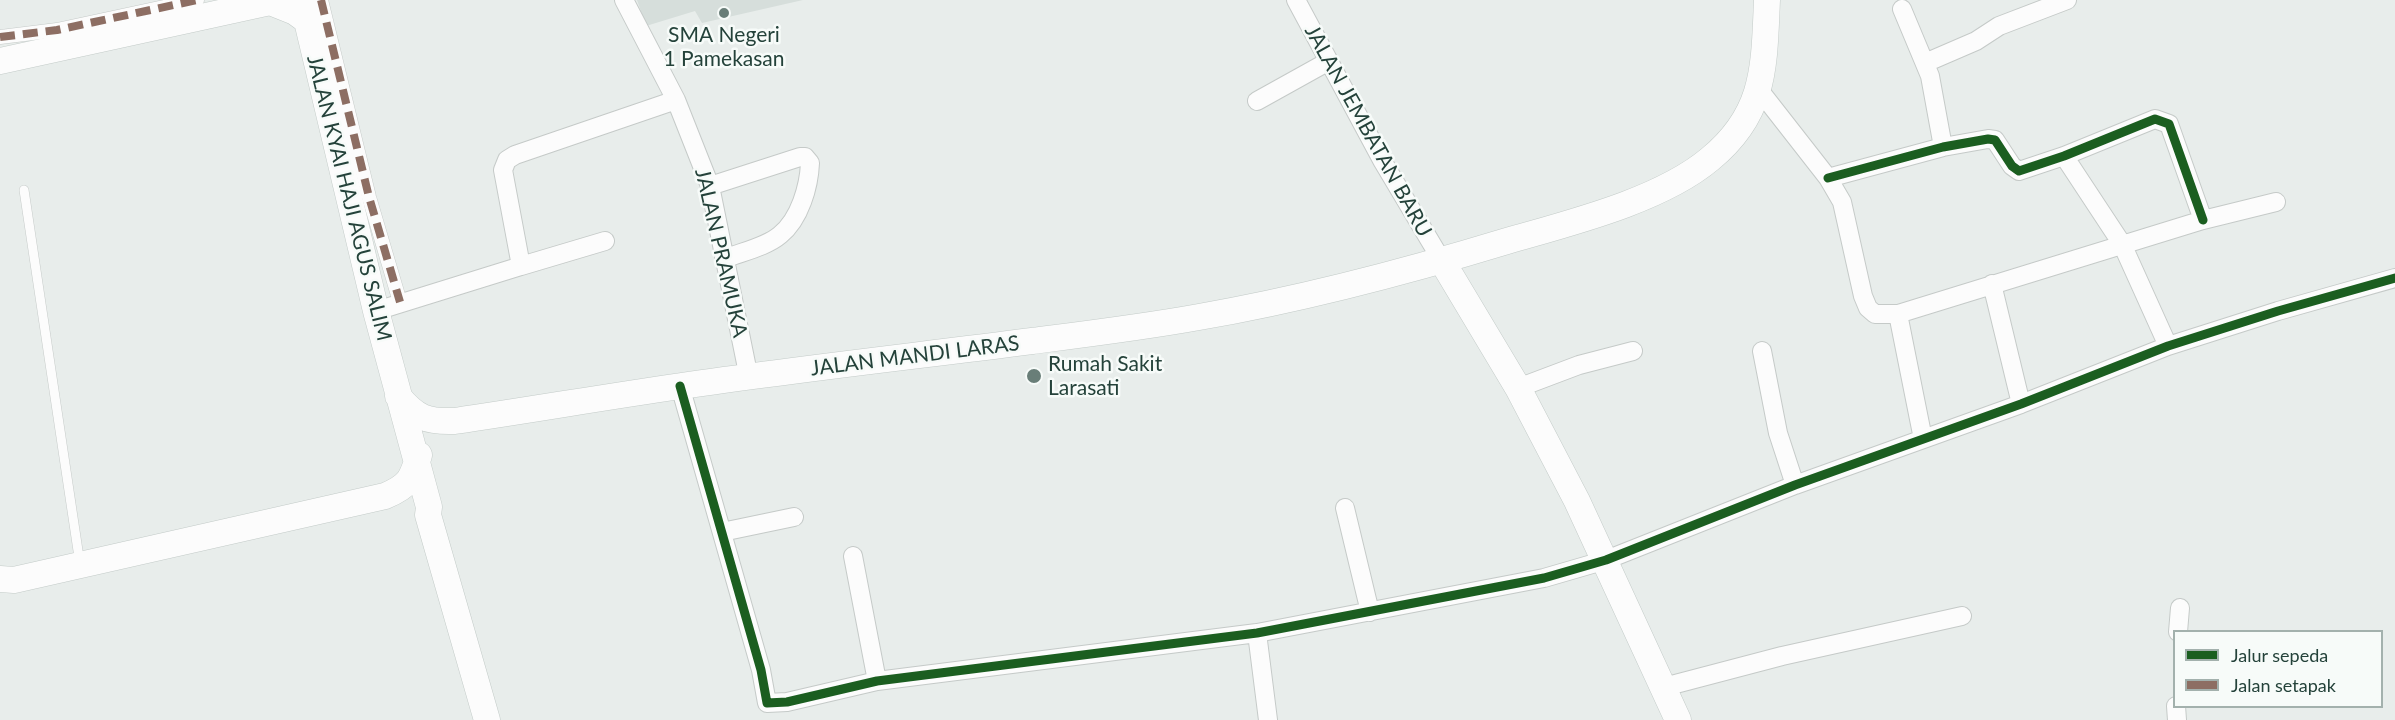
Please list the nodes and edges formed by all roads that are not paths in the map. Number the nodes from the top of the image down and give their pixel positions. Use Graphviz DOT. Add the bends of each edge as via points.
graph roads {
  1 [pos="197,0"];
  2 [pos="624,0"];
  3 [pos="1296,0"];
  4 [pos="1767,0"];
  5 [pos="2067,0"];
  6 [pos="271,1"];
  7 [pos="310,6"];
  8 [pos="1902,9"];
  9 [pos="0,37"];
  10 [pos="0,61"];
  11 [pos="1329,61"];
  12 [pos="1925,63"];
  13 [pos="1760,91"];
  14 [pos="676,100"];
  15 [pos="1257,101"];
  16 [pos="1943,147"];
  17 [pos="2064,156"];
  18 [pos="1828,178"];
  19 [pos="710,186"];
  20 [pos="24,190"];
  21 [pos="2276,202"];
  22 [pos="2203,220"];
  23 [pos="605,242"];
  24 [pos="2122,244"];
  25 [pos="724,259"];
  26 [pos="1442,261"];
  27 [pos="521,266"];
  28 [pos="2395,278"];
  29 [pos="1992,284"];
  30 [pos="400,302"];
  31 [pos="376,311"];
  32 [pos="1898,314"];
  33 [pos="2168,346"];
  34 [pos="1633,351"];
  35 [pos="1762,351"];
  36 [pos="749,378"];
  37 [pos="680,386"];
  38 [pos="1518,388"];
  39 [pos="398,396"];
  40 [pos="2021,404"];
  41 [pos="455,421"];
  42 [pos="1923,439"];
  43 [pos="417,464"];
  44 [pos="1795,485"];
  45 [pos="385,496"];
  46 [pos="1345,508"];
  47 [pos="428,515"];
  48 [pos="794,517"];
  49 [pos="722,532"];
  50 [pos="853,556"];
  51 [pos="1606,560"];
  52 [pos="80,565"];
  53 [pos="0,579"];
  54 [pos="2180,608"];
  55 [pos="1370,612"];
  56 [pos="1962,616"];
  57 [pos="2178,630"];
  58 [pos="1257,633"];
  59 [pos="876,681"];
  60 [pos="1664,687"];
  61 [pos="765,712"];
  62 [pos="487,720"];
  63 [pos="1268,720"];
  64 [pos="1678,720"];
  1 -- 9 [label="street" via="57,30"];
  2 -- 14 [label="street, JALAN PRAMUKA"];
  3 -- 11 [label="street, JALAN JEMBATAN BARU"];
  4 -- 13 [label="main road, JALAN MANDI LARAS"];
  5 -- 12 [label="street" via="1999,26"];
  6 -- 7 [label="main road" via="295,12"];
  6 -- 10 [label="main road"];
  7 -- 30 [label="street"];
  7 -- 31 [label="main road, JALAN KYAI HAJI AGUS SALIM"];
  8 -- 12 [label="street"];
  11 -- 15 [label="street"];
  11 -- 26 [label="street, JALAN JEMBATAN BARU"];
  12 -- 16 [label="street"];
  13 -- 18 [label="street"];
  13 -- 26 [label="main road, JALAN MANDI LARAS" via="1738,132 1712,159 1684,179 1629,202"];
  14 -- 19 [label="street, JALAN PRAMUKA"];
  14 -- 27 [label="street" via="507,160 503,170"];
  16 -- 17 [label="street" via="1995,140 2019,171"];
  16 -- 18 [label="street"];
  17 -- 22 [label="street" via="2164,120 2169,124"];
  17 -- 24 [label="street"];
  18 -- 32 [label="street" via="1847,216 1868,308 1875,314"];
  19 -- 25 [label="street, JALAN PRAMUKA"];
  19 -- 25 [label="street" via="800,157 810,163 809,182 792,222 780,236"];
  20 -- 52 [label="lane"];
  21 -- 22 [label="street"];
  22 -- 24 [label="street"];
  23 -- 27 [label="street"];
  24 -- 29 [label="street"];
  24 -- 33 [label="street"];
  25 -- 36 [label="street, JALAN PRAMUKA"];
  26 -- 36 [label="main road, JALAN MANDI LARAS" via="1322,293 1201,317"];
  26 -- 38 [label="main road"];
  27 -- 30 [label="street"];
  28 -- 33 [label="street"];
  29 -- 32 [label="street"];
  29 -- 40 [label="street"];
  30 -- 31 [label="street"];
  31 -- 39 [label="main road, JALAN KYAI HAJI AGUS SALIM"];
  32 -- 42 [label="street"];
  33 -- 40 [label="street"];
  34 -- 38 [label="street" via="1579,365"];
  35 -- 44 [label="street" via="1778,433"];
  36 -- 37 [label="main road, JALAN MANDI LARAS"];
  37 -- 41 [label="main road, JALAN MANDI LARAS"];
  37 -- 49 [label="street"];
  38 -- 51 [label="main road"];
  39 -- 41 [label="main road" via="411,412 422,418"];
  39 -- 43 [label="main road, JALAN KYAI HAJI AGUS SALIM"];
  40 -- 42 [label="street"];
  41 -- 43 [label="main road" via="429,437"];
  42 -- 44 [label="street"];
  43 -- 45 [label="main road" via="408,483"];
  43 -- 47 [label="main road, JALAN KYAI HAJI AGUS SALIM"];
  44 -- 51 [label="street"];
  45 -- 47 [label="main road" via="412,500"];
  45 -- 52 [label="main road"];
  46 -- 55 [label="street"];
  47 -- 62 [label="main road, JALAN KYAI HAJI AGUS SALIM"];
  48 -- 49 [label="street"];
  49 -- 61 [label="street" via="761,670"];
  50 -- 59 [label="street"];
  51 -- 55 [label="street" via="1544,578"];
  51 -- 60 [label="main road"];
  52 -- 53 [label="main road" via="14,580"];
  54 -- 57 [label="street"];
  55 -- 58 [label="street"];
  56 -- 60 [label="street"];
  58 -- 59 [label="street"];
  58 -- 63 [label="street"];
  59 -- 61 [label="street" via="787,702"];
  60 -- 64 [label="main road"];
}
